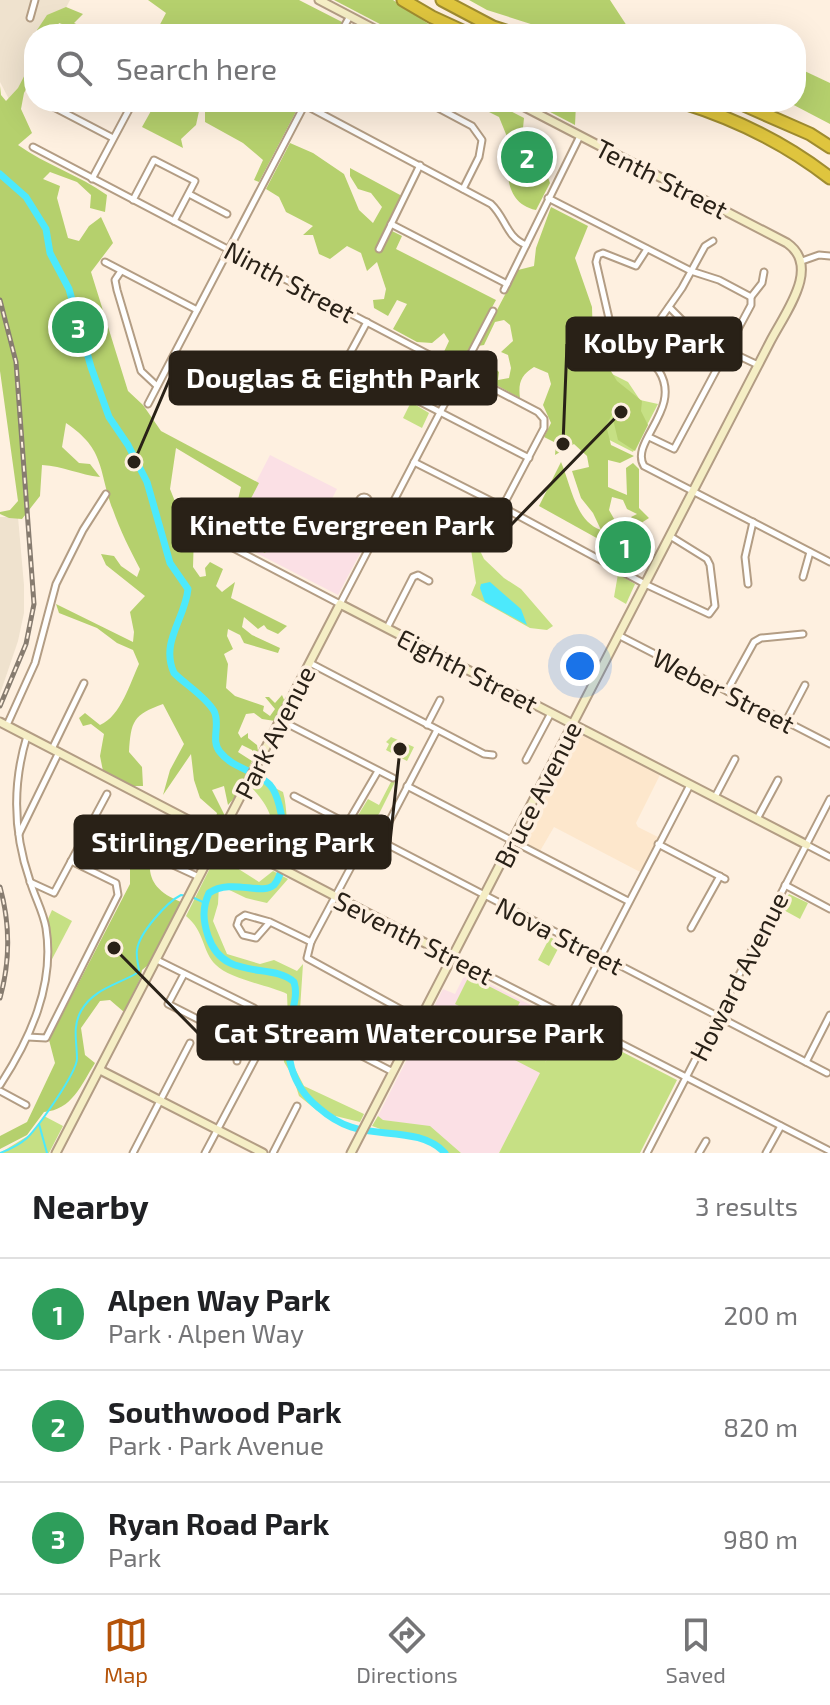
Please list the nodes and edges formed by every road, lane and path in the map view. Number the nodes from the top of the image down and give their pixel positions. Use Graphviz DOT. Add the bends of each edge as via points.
graph roads {
  1 [pos="35,0"];
  2 [pos="319,0"];
  3 [pos="403,0"];
  4 [pos="442,0"];
  5 [pos="350,16"];
  6 [pos="30,18"];
  7 [pos="346,24"];
  8 [pos="365,24"];
  9 [pos="447,24"];
  10 [pos="487,24"];
  11 [pos="63,112"];
  12 [pos="128,112"];
  13 [pos="300,112"];
  14 [pos="322,112"];
  15 [pos="446,112"];
  16 [pos="534,112"];
  17 [pos="712,112"];
  18 [pos="760,112"];
  19 [pos="580,136"];
  20 [pos="113,139"];
  21 [pos="33,147"];
  22 [pos="830,147"];
  23 [pos="420,165"];
  24 [pos="830,178"];
  25 [pos="92,179"];
  26 [pos="463,189"];
  27 [pos="189,194"];
  28 [pos="548,198"];
  29 [pos="133,200"];
  30 [pos="227,214"];
  31 [pos="174,221"];
  32 [pos="391,224"];
  33 [pos="713,241"];
  34 [pos="526,245"];
  35 [pos="228,248"];
  36 [pos="379,249"];
  37 [pos="647,249"];
  38 [pos="830,256"];
  39 [pos="802,261"];
  40 [pos="105,262"];
  41 [pos="121,271"];
  42 [pos="691,271"];
  43 [pos="764,272"];
  44 [pos="751,297"];
  45 [pos="669,307"];
  46 [pos="197,310"];
  47 [pos="493,311"];
  48 [pos="367,322"];
  49 [pos="726,350"];
  50 [pos="638,351"];
  51 [pos="345,363"];
  52 [pos="758,365"];
  53 [pos="461,372"];
  54 [pos="335,381"];
  55 [pos="672,383"];
  56 [pos="157,386"];
  57 [pos="665,386"];
  58 [pos="148,404"];
  59 [pos="440,412"];
  60 [pos="649,436"];
  61 [pos="529,458"];
  62 [pos="414,462"];
  63 [pos="693,491"];
  64 [pos="106,494"];
  65 [pos="368,505"];
  66 [pos="503,506"];
  67 [pos="387,515"];
  68 [pos="753,522"];
  69 [pos="191,526"];
  70 [pos="670,536"];
  71 [pos="810,552"];
  72 [pos="830,562"];
  73 [pos="803,577"];
  74 [pos="429,581"];
  75 [pos="645,584"];
  76 [pos="748,584"];
  77 [pos="340,604"];
  78 [pos="387,628"];
  79 [pos="803,634"];
  80 [pos="618,635"];
  81 [pos="310,663"];
  82 [pos="84,683"];
  83 [pos="805,685"];
  84 [pos="727,691"];
  85 [pos="440,700"];
  86 [pos="551,713"];
  87 [pos="280,720"];
  88 [pos="786,721"];
  89 [pos="3,724"];
  90 [pos="573,724"];
  91 [pos="427,725"];
  92 [pos="437,730"];
  93 [pos="27,736"];
  94 [pos="830,744"];
  95 [pos="56,751"];
  96 [pos="493,755"];
  97 [pos="735,759"];
  98 [pos="526,760"];
  99 [pos="378,771"];
  100 [pos="393,778"];
  101 [pos="778,780"];
  102 [pos="690,785"];
  103 [pos="407,786"];
  104 [pos="107,794"];
  105 [pos="294,796"];
  106 [pos="715,798"];
  107 [pos="830,799"];
  108 [pos="757,819"];
  109 [pos="347,824"];
  110 [pos="18,835"];
  111 [pos="368,835"];
  112 [pos="220,837"];
  113 [pos="379,841"];
  114 [pos="512,841"];
  115 [pos="658,844"];
  116 [pos="807,845"];
  117 [pos="830,857"];
  118 [pos="71,861"];
  119 [pos="173,865"];
  120 [pos="199,877"];
  121 [pos="30,882"];
  122 [pos="785,885"];
  123 [pos="484,895"];
  124 [pos="335,897"];
  125 [pos="628,901"];
  126 [pos="830,909"];
  127 [pos="270,922"];
  128 [pos="691,928"];
  129 [pos="311,942"];
  130 [pos="600,955"];
  131 [pos="452,957"];
  132 [pos="157,960"];
  133 [pos="184,974"];
  134 [pos="830,1015"];
  135 [pos="718,1016"];
  136 [pos="569,1018"];
  137 [pos="420,1020"];
  138 [pos="302,1025"];
  139 [pos="28,1037"];
  140 [pos="237,1039"];
  141 [pos="190,1043"];
  142 [pos="257,1055"];
  143 [pos="237,1061"];
  144 [pos="806,1062"];
  145 [pos="100,1070"];
  146 [pos="393,1072"];
  147 [pos="827,1073"];
  148 [pos="685,1078"];
  149 [pos="0,1088"];
  150 [pos="160,1101"];
  151 [pos="26,1105"];
  152 [pos="297,1106"];
  153 [pos="781,1126"];
  154 [pos="217,1130"];
  155 [pos="706,1141"];
  156 [pos="648,1151"];
  157 [pos="830,1151"];
  158 [pos="56,1153"];
  159 [pos="133,1153"];
  160 [pos="205,1153"];
  161 [pos="263,1153"];
  162 [pos="273,1153"];
  163 [pos="351,1153"];
  164 [pos="656,1153"];
  165 [pos="699,1153"];
  166 [pos="766,1153"];
  1 -- 6 [label="street"];
  2 -- 5 [label="street"];
  3 -- 9 [label="highway"];
  4 -- 10 [label="highway"];
  5 -- 7 [label="street"];
  5 -- 8 [label="street"];
  11 -- 20 [label="street"];
  12 -- 20 [label="street"];
  13 -- 35 [label="street"];
  14 -- 23 [label="street"];
  15 -- 26 [label="street" via="472,126 482,140"];
  16 -- 19 [label="street, Tenth Street"];
  17 -- 24 [label="highway" via="779,142"];
  18 -- 22 [label="highway"];
  19 -- 28 [label="street"];
  19 -- 39 [label="street, Tenth Street" via="787,243"];
  20 -- 25 [label="street"];
  21 -- 25 [label="street, Ninth Street"];
  23 -- 26 [label="street"];
  23 -- 32 [label="street"];
  25 -- 29 [label="street, Ninth Street"];
  26 -- 34 [label="street" via="498,210 507,231"];
  27 -- 29 [label="street" via="195,181 154,160"];
  27 -- 30 [label="street"];
  27 -- 31 [label="street"];
  28 -- 34 [label="street"];
  28 -- 37 [label="street"];
  29 -- 31 [label="street, Ninth Street"];
  31 -- 35 [label="street, Ninth Street"];
  32 -- 34 [label="street" via="505,287"];
  32 -- 36 [label="street"];
  33 -- 42 [label="street"];
  35 -- 46 [label="street"];
  35 -- 48 [label="street, Ninth Street"];
  37 -- 42 [label="street"];
  37 -- 50 [label="street" via="636,266 603,253 596,262 613,336"];
  38 -- 39 [label="street"];
  39 -- 52 [label="street, Bruce Avenue" via="799,284"];
  40 -- 41 [label="street"];
  41 -- 46 [label="street"];
  41 -- 56 [label="street" via="115,280 141,371"];
  42 -- 44 [label="street"];
  42 -- 45 [label="street"];
  43 -- 44 [label="street"];
  44 -- 49 [label="street"];
  45 -- 49 [label="street" via="699,337"];
  45 -- 50 [label="street"];
  46 -- 56 [label="street"];
  47 -- 53 [label="street, Park Avenue"];
  48 -- 51 [label="street"];
  48 -- 53 [label="street, Ninth Street"];
  49 -- 52 [label="street"];
  49 -- 60 [label="street" via="674,449"];
  50 -- 57 [label="street"];
  51 -- 54 [label="street"];
  51 -- 59 [label="street"];
  52 -- 63 [label="street, Bruce Avenue"];
  53 -- 59 [label="street, Park Avenue"];
  53 -- 61 [label="street, Ninth Street" via="544,419"];
  55 -- 57 [label="street"];
  56 -- 58 [label="street"];
  57 -- 60 [label="street" via="662,412"];
  59 -- 61 [label="street"];
  59 -- 62 [label="street, Park Avenue"];
  60 -- 63 [label="street" via="640,461"];
  61 -- 66 [label="street"];
  62 -- 66 [label="street"];
  62 -- 67 [label="street, Park Avenue"];
  63 -- 68 [label="street"];
  63 -- 70 [label="street, Bruce Avenue"];
  64 -- 89 [label="street" via="56,584 35,663"];
  65 -- 67 [label="street"];
  66 -- 75 [label="street"];
  67 -- 77 [label="street, Park Avenue"];
  68 -- 71 [label="street"];
  68 -- 76 [label="street" via="745,557"];
  69 -- 77 [label="street, Eighth Street"];
  70 -- 75 [label="street, Bruce Avenue"];
  70 -- 75 [label="street" via="707,559 713,612 702,613"];
  71 -- 72 [label="street"];
  71 -- 73 [label="street"];
  74 -- 78 [label="street" via="413,577"];
  75 -- 80 [label="street, Bruce Avenue"];
  77 -- 78 [label="street, Eighth Street"];
  77 -- 81 [label="street, Park Avenue"];
  78 -- 86 [label="street, Eighth Street"];
  79 -- 84 [label="street" via="754,642"];
  80 -- 84 [label="street, Weber Street"];
  80 -- 90 [label="street, Bruce Avenue"];
  81 -- 87 [label="street, Park Avenue"];
  81 -- 91 [label="street"];
  82 -- 95 [label="street"];
  83 -- 88 [label="street"];
  84 -- 88 [label="street, Weber Street"];
  85 -- 91 [label="street"];
  86 -- 90 [label="street, Eighth Street"];
  86 -- 98 [label="street"];
  87 -- 99 [label="street"];
  87 -- 112 [label="street, Park Avenue"];
  88 -- 94 [label="street, Weber Street"];
  89 -- 93 [label="street, Seventh Street"];
  90 -- 102 [label="street, Eighth Street"];
  90 -- 114 [label="street, Bruce Avenue"];
  91 -- 92 [label="street"];
  92 -- 96 [label="street"];
  92 -- 103 [label="street"];
  93 -- 95 [label="street, Seventh Street"];
  93 -- 110 [label="street" via="16,783"];
  95 -- 110 [label="street"];
  95 -- 112 [label="street, Seventh Street"];
  97 -- 106 [label="street"];
  99 -- 100 [label="street"];
  99 -- 109 [label="street"];
  101 -- 108 [label="street"];
  102 -- 106 [label="street, Eighth Street"];
  102 -- 115 [label="street"];
  103 -- 113 [label="street"];
  103 -- 114 [label="street"];
  104 -- 118 [label="street"];
  105 -- 109 [label="street, Nova Street"];
  106 -- 108 [label="street, Eighth Street"];
  107 -- 116 [label="street, Howard Avenue"];
  108 -- 116 [label="street, Eighth Street"];
  109 -- 111 [label="street, Nova Street"];
  110 -- 121 [label="street"];
  111 -- 113 [label="street, Nova Street"];
  111 -- 124 [label="street"];
  112 -- 120 [label="street, Park Avenue"];
  112 -- 124 [label="street, Seventh Street"];
  113 -- 123 [label="street, Nova Street"];
  114 -- 123 [label="street, Bruce Avenue"];
  114 -- 125 [label="street"];
  115 -- 125 [label="street"];
  115 -- 128 [label="street" via="722,878"];
  116 -- 117 [label="street, Eighth Street"];
  116 -- 122 [label="street, Howard Avenue"];
  118 -- 121 [label="street" via="54,893"];
  118 -- 139 [label="street" via="116,883 116,904 46,1038"];
  119 -- 120 [label="street"];
  120 -- 132 [label="street, Park Avenue"];
  121 -- 139 [label="street" via="40,904 48,953 42,996"];
  122 -- 126 [label="street"];
  122 -- 135 [label="street, Howard Avenue"];
  123 -- 130 [label="street, Nova Street"];
  123 -- 131 [label="street, Bruce Avenue"];
  124 -- 129 [label="street"];
  124 -- 131 [label="street, Seventh Street"];
  125 -- 130 [label="street"];
  127 -- 127 [label="street" via="245,915 237,925 252,939"];
  127 -- 129 [label="street"];
  129 -- 137 [label="street" via="307,958"];
  130 -- 135 [label="street, Nova Street"];
  130 -- 136 [label="street"];
  131 -- 136 [label="street, Seventh Street"];
  131 -- 137 [label="street, Bruce Avenue"];
  132 -- 133 [label="street"];
  132 -- 145 [label="street, Park Avenue"];
  133 -- 140 [label="street" via="168,1004"];
  133 -- 140 [label="street" via="254,1008"];
  134 -- 144 [label="street"];
  135 -- 144 [label="street, Nova Street"];
  135 -- 148 [label="street, Howard Avenue"];
  136 -- 148 [label="street, Seventh Street"];
  137 -- 146 [label="street, Bruce Avenue"];
  138 -- 146 [label="street"];
  139 -- 149 [label="street"];
  140 -- 143 [label="street"];
  141 -- 150 [label="street"];
  142 -- 154 [label="street"];
  144 -- 147 [label="street, Nova Street"];
  145 -- 150 [label="street"];
  145 -- 158 [label="street, Park Avenue"];
  146 -- 163 [label="street, Bruce Avenue"];
  148 -- 153 [label="street, Seventh Street"];
  148 -- 156 [label="street, Howard Avenue"];
  149 -- 151 [label="street"];
  150 -- 154 [label="street"];
  150 -- 159 [label="street"];
  152 -- 162 [label="street"];
  153 -- 157 [label="street, Seventh Street"];
  153 -- 166 [label="street"];
  154 -- 160 [label="street"];
  154 -- 161 [label="street"];
  155 -- 165 [label="street"];
  156 -- 164 [label="street"];
}
